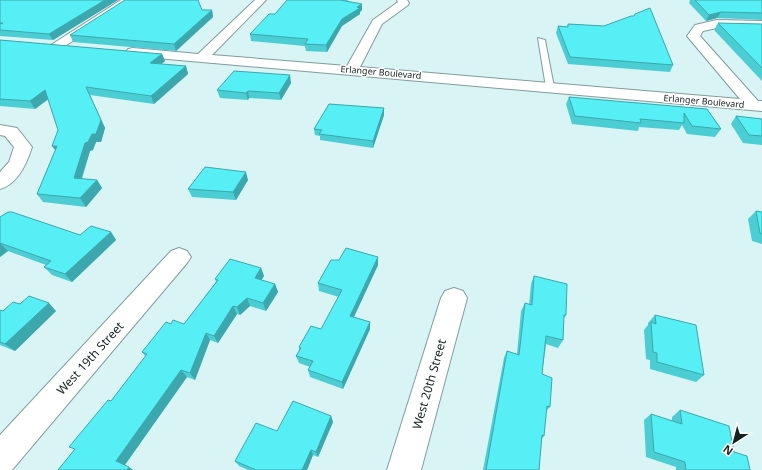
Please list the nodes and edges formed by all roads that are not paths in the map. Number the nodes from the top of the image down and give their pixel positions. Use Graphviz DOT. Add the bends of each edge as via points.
graph roads {
  1 [pos="129,0"];
  2 [pos="261,0"];
  3 [pos="402,0"];
  4 [pos="762,25"];
  5 [pos="541,40"];
  6 [pos="80,47"];
  7 [pos="118,51"];
  8 [pos="201,58"];
  9 [pos="352,69"];
  10 [pos="550,87"];
  11 [pos="758,106"];
  12 [pos="0,130"];
  13 [pos="0,183"];
  14 [pos="179,257"];
  15 [pos="454,298"];
  16 [pos="0,459"];
  17 [pos="404,470"];
  1 -- 6 [label="street" via="50,44"];
  2 -- 8 [label="street"];
  3 -- 9 [label="street" via="404,3 395,11 377,22"];
  4 -- 11 [label="street" via="718,24 699,28 693,36"];
  5 -- 10 [label="lane"];
  7 -- 8 [label="street, Erlanger Boulevard"];
  8 -- 9 [label="street, Erlanger Boulevard"];
  9 -- 10 [label="street, Erlanger Boulevard"];
  10 -- 11 [label="street, Erlanger Boulevard"];
  12 -- 13 [label="street" via="11,132 23,147 18,164"];
  14 -- 16 [label="street, West 19th Street"];
  15 -- 17 [label="street, West 20th Street"];
}
